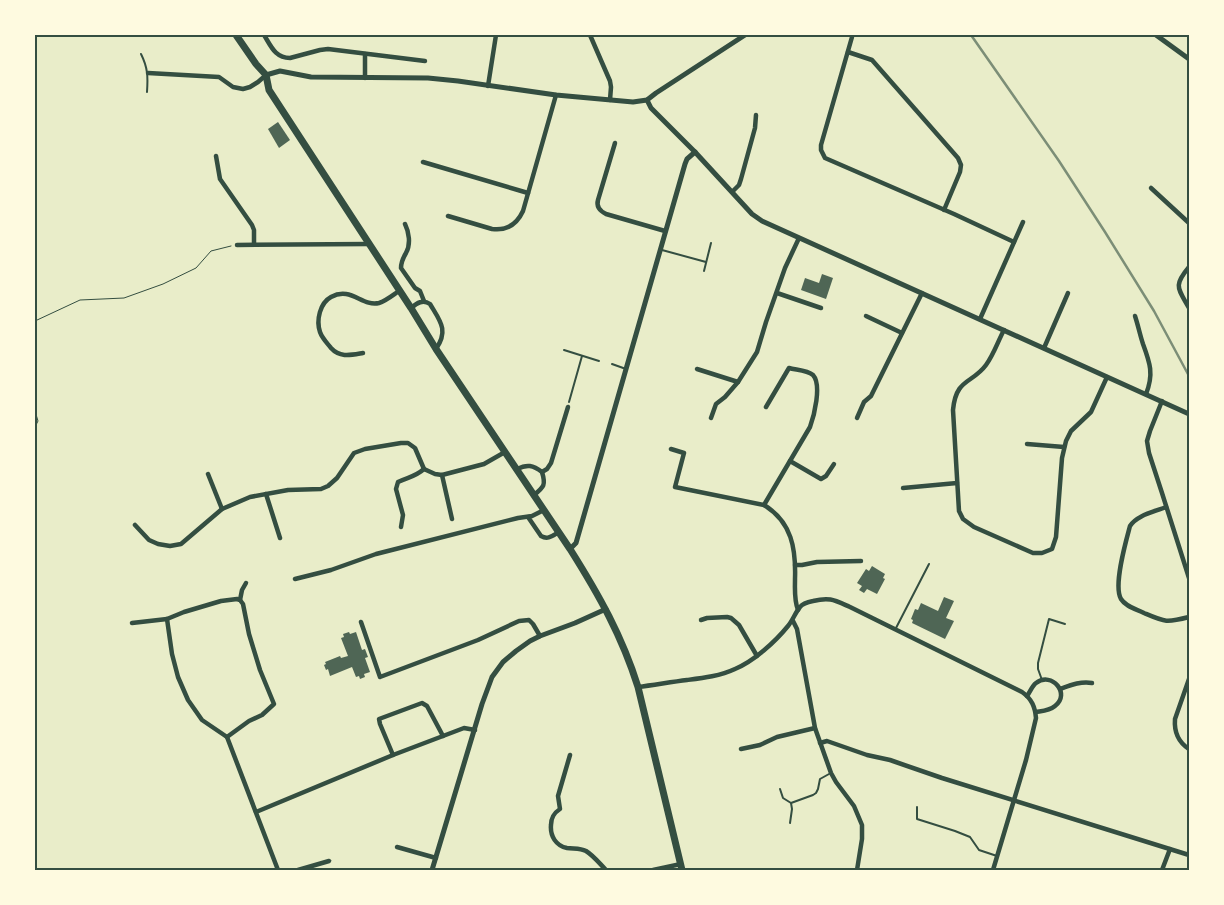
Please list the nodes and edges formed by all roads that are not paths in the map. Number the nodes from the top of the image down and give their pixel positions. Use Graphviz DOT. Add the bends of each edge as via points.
graph roads {
  1 [pos="236,35"];
  2 [pos="264,35"];
  3 [pos="496,35"];
  4 [pos="590,35"];
  5 [pos="745,35"];
  6 [pos="1156,35"];
  7 [pos="852,37"];
  8 [pos="848,52"];
  9 [pos="141,54"];
  10 [pos="365,54"];
  11 [pos="1189,59"];
  12 [pos="425,61"];
  13 [pos="148,73"];
  14 [pos="266,75"];
  15 [pos="365,78"];
  16 [pos="488,86"];
  17 [pos="147,92"];
  18 [pos="556,95"];
  19 [pos="610,100"];
  20 [pos="647,100"];
  21 [pos="756,115"];
  22 [pos="615,143"];
  23 [pos="695,152"];
  24 [pos="216,156"];
  25 [pos="423,162"];
  26 [pos="1151,188"];
  27 [pos="732,192"];
  28 [pos="528,193"];
  29 [pos="944,210"];
  30 [pos="448,216"];
  31 [pos="1023,222"];
  32 [pos="1189,223"];
  33 [pos="405,224"];
  34 [pos="665,231"];
  35 [pos="799,238"];
  36 [pos="1014,242"];
  37 [pos="711,243"];
  38 [pos="254,244"];
  39 [pos="369,244"];
  40 [pos="237,245"];
  41 [pos="660,250"];
  42 [pos="706,262"];
  43 [pos="1189,267"];
  44 [pos="704,271"];
  45 [pos="399,291"];
  46 [pos="777,293"];
  47 [pos="922,293"];
  48 [pos="1068,293"];
  49 [pos="424,301"];
  50 [pos="411,308"];
  51 [pos="821,308"];
  52 [pos="1189,308"];
  53 [pos="866,316"];
  54 [pos="1135,316"];
  55 [pos="980,319"];
  56 [pos="1004,330"];
  57 [pos="902,333"];
  58 [pos="1044,348"];
  59 [pos="436,349"];
  60 [pos="564,350"];
  61 [pos="363,353"];
  62 [pos="582,356"];
  63 [pos="599,361"];
  64 [pos="612,364"];
  65 [pos="626,369"];
  66 [pos="697,369"];
  67 [pos="1107,377"];
  68 [pos="738,382"];
  69 [pos="1146,394"];
  70 [pos="1162,402"];
  71 [pos="568,404"];
  72 [pos="766,407"];
  73 [pos="1189,414"];
  74 [pos="711,418"];
  75 [pos="857,418"];
  76 [pos="1027,444"];
  77 [pos="1064,448"];
  78 [pos="671,449"];
  79 [pos="505,452"];
  80 [pos="790,461"];
  81 [pos="834,464"];
  82 [pos="424,469"];
  83 [pos="517,469"];
  84 [pos="542,472"];
  85 [pos="208,474"];
  86 [pos="442,475"];
  87 [pos="957,483"];
  88 [pos="903,488"];
  89 [pos="266,494"];
  90 [pos="534,495"];
  91 [pos="764,505"];
  92 [pos="1166,507"];
  93 [pos="222,509"];
  94 [pos="544,510"];
  95 [pos="528,517"];
  96 [pos="452,519"];
  97 [pos="135,525"];
  98 [pos="401,527"];
  99 [pos="559,532"];
  100 [pos="280,538"];
  101 [pos="570,549"];
  102 [pos="861,562"];
  103 [pos="929,564"];
  104 [pos="796,565"];
  105 [pos="1189,578"];
  106 [pos="295,579"];
  107 [pos="246,583"];
  108 [pos="240,600"];
  109 [pos="606,609"];
  110 [pos="798,610"];
  111 [pos="1189,617"];
  112 [pos="167,619"];
  113 [pos="702,620"];
  114 [pos="793,621"];
  115 [pos="362,622"];
  116 [pos="132,623"];
  117 [pos="1066,624"];
  118 [pos="896,629"];
  119 [pos="540,636"];
  120 [pos="757,656"];
  121 [pos="1189,679"];
  122 [pos="1042,680"];
  123 [pos="1092,683"];
  124 [pos="638,687"];
  125 [pos="1060,689"];
  126 [pos="1027,696"];
  127 [pos="274,704"];
  128 [pos="281,704"];
  129 [pos="1036,712"];
  130 [pos="815,728"];
  131 [pos="475,730"];
  132 [pos="443,736"];
  133 [pos="227,737"];
  134 [pos="820,743"];
  135 [pos="741,749"];
  136 [pos="1189,749"];
  137 [pos="393,755"];
  138 [pos="570,755"];
  139 [pos="832,773"];
  140 [pos="780,789"];
  141 [pos="1014,801"];
  142 [pos="791,802"];
  143 [pos="917,807"];
  144 [pos="256,812"];
  145 [pos="790,823"];
  146 [pos="397,847"];
  147 [pos="1170,849"];
  148 [pos="1189,855"];
  149 [pos="998,856"];
  150 [pos="436,858"];
  151 [pos="329,861"];
  152 [pos="681,867"];
  153 [pos="278,870"];
  154 [pos="298,870"];
  155 [pos="432,870"];
  156 [pos="606,870"];
  157 [pos="653,870"];
  158 [pos="857,870"];
  159 [pos="993,870"];
  160 [pos="1162,870"];
  1 -- 14 [label="main road"];
  2 -- 10 [label="street" via="276,53 285,58 320,50"];
  3 -- 16 [label="street"];
  4 -- 19 [label="street" via="610,81"];
  5 -- 20 [label="street"];
  6 -- 11 [label="street"];
  7 -- 8 [label="street"];
  8 -- 29 [label="street" via="872,60 958,158 960,172"];
  8 -- 29 [label="street" via="822,155"];
  9 -- 13 [label="lane"];
  10 -- 12 [label="street"];
  10 -- 15 [label="street"];
  13 -- 14 [label="street" via="219,77 242,89"];
  13 -- 17 [label="lane"];
  14 -- 15 [label="street" via="280,71 311,77"];
  14 -- 39 [label="main road" via="269,90"];
  15 -- 16 [label="street" via="428,78"];
  16 -- 18 [label="street"];
  18 -- 19 [label="street"];
  18 -- 28 [label="street"];
  19 -- 20 [label="street"];
  20 -- 23 [label="street"];
  21 -- 27 [label="street" via="741,180"];
  22 -- 34 [label="street" via="598,207 606,214"];
  23 -- 27 [label="street"];
  23 -- 34 [label="street" via="685,164"];
  24 -- 38 [label="street" via="220,179 252,225"];
  25 -- 28 [label="street"];
  26 -- 32 [label="street"];
  27 -- 35 [label="street" via="752,214"];
  28 -- 30 [label="street" via="520,216 505,229 492,229"];
  29 -- 36 [label="street"];
  31 -- 36 [label="street"];
  33 -- 49 [label="street" via="408,251 401,268"];
  34 -- 41 [label="street"];
  35 -- 46 [label="street"];
  35 -- 47 [label="street"];
  36 -- 55 [label="street"];
  37 -- 42 [label="lane"];
  38 -- 39 [label="street"];
  38 -- 40 [label="street"];
  39 -- 45 [label="main road"];
  41 -- 42 [label="lane"];
  41 -- 65 [label="street"];
  42 -- 44 [label="lane"];
  43 -- 52 [label="street" via="1178,282 1178,289"];
  45 -- 50 [label="main road"];
  45 -- 61 [label="street" via="379,303 367,303 349,294 339,294 324,304 319,324 326,342 342,355"];
  46 -- 51 [label="street"];
  46 -- 68 [label="street" via="757,352"];
  47 -- 55 [label="street"];
  47 -- 57 [label="street"];
  48 -- 58 [label="street"];
  49 -- 50 [label="street"];
  49 -- 59 [label="street" via="430,304 442,323 442,338"];
  50 -- 59 [label="main road"];
  53 -- 57 [label="street"];
  54 -- 69 [label="street" via="1149,361 1151,377"];
  55 -- 56 [label="street"];
  56 -- 58 [label="street"];
  56 -- 87 [label="street" via="986,364 963,384 954,401"];
  57 -- 75 [label="street"];
  58 -- 67 [label="street"];
  59 -- 79 [label="main road"];
  60 -- 62 [label="lane"];
  62 -- 63 [label="lane"];
  62 -- 71 [label="lane"];
  64 -- 65 [label="lane"];
  65 -- 101 [label="street" via="576,543"];
  66 -- 68 [label="street"];
  67 -- 69 [label="street"];
  67 -- 77 [label="street" via="1091,412 1071,431"];
  68 -- 74 [label="street" via="716,404"];
  69 -- 70 [label="street"];
  70 -- 73 [label="street"];
  70 -- 92 [label="street" via="1148,441"];
  71 -- 84 [label="street" via="551,463"];
  72 -- 80 [label="street" via="789,368 809,373 815,378 813,418"];
  76 -- 77 [label="street"];
  77 -- 87 [label="street" via="1056,538 1052,550 1042,554 1033,554 963,519 959,511"];
  78 -- 91 [label="street" via="684,453 675,487"];
  79 -- 83 [label="main road"];
  79 -- 86 [label="street" via="484,464"];
  80 -- 81 [label="street" via="821,479"];
  80 -- 91 [label="street"];
  82 -- 86 [label="street"];
  82 -- 89 [label="street" via="415,448 408,444 365,449 354,453 328,486"];
  82 -- 98 [label="street" via="398,482"];
  83 -- 84 [label="street" via="530,465"];
  83 -- 90 [label="main road"];
  84 -- 90 [label="street" via="544,484"];
  85 -- 93 [label="street"];
  86 -- 96 [label="street"];
  87 -- 88 [label="street"];
  89 -- 93 [label="street"];
  89 -- 100 [label="street"];
  90 -- 94 [label="main road"];
  91 -- 104 [label="street" via="772,510 788,532"];
  92 -- 105 [label="street"];
  92 -- 111 [label="street" via="1133,520 1119,574 1120,598 1126,605 1162,621"];
  93 -- 97 [label="street" via="180,544 170,546 149,540"];
  94 -- 95 [label="street"];
  94 -- 99 [label="main road"];
  95 -- 99 [label="street" via="540,536 552,537"];
  95 -- 106 [label="street" via="376,554"];
  99 -- 101 [label="main road"];
  101 -- 109 [label="main road"];
  102 -- 104 [label="street"];
  103 -- 118 [label="lane"];
  104 -- 110 [label="street" via="795,602"];
  107 -- 108 [label="street"];
  108 -- 112 [label="street" via="221,601"];
  108 -- 127 [label="street" via="260,670"];
  109 -- 119 [label="street"];
  109 -- 124 [label="main road"];
  110 -- 114 [label="street"];
  110 -- 118 [label="street" via="806,602 830,599"];
  112 -- 116 [label="street"];
  112 -- 133 [label="street" via="172,654 188,700 202,720"];
  113 -- 120 [label="street" via="731,618 739,625"];
  114 -- 120 [label="street"];
  114 -- 130 [label="street"];
  115 -- 119 [label="street" via="380,677 519,621 529,620"];
  117 -- 122 [label="lane" via="1049,619 1038,663"];
  118 -- 126 [label="street"];
  119 -- 131 [label="street" via="503,662 492,678"];
  120 -- 124 [label="street" via="722,674"];
  121 -- 136 [label="street" via="1175,719 1177,737"];
  122 -- 125 [label="street" via="1057,683"];
  122 -- 126 [label="street"];
  123 -- 125 [label="street"];
  124 -- 152 [label="main road"];
  125 -- 129 [label="street" via="1061,698 1055,706"];
  126 -- 129 [label="street"];
  127 -- 128 [label="street"];
  127 -- 133 [label="street"];
  129 -- 141 [label="street"];
  130 -- 134 [label="street"];
  130 -- 135 [label="street"];
  131 -- 132 [label="street" via="464,728"];
  131 -- 150 [label="street"];
  132 -- 137 [label="street"];
  132 -- 137 [label="street" via="427,706 422,703 379,719"];
  133 -- 144 [label="street"];
  134 -- 139 [label="street"];
  134 -- 141 [label="street" via="827,741"];
  137 -- 144 [label="street"];
  138 -- 156 [label="street" via="558,796 560,809 552,817 551,834 556,843 585,851"];
  139 -- 142 [label="lane" via="820,779 818,789 812,795"];
  139 -- 158 [label="street" via="854,806 862,825"];
  140 -- 142 [label="lane" via="783,798"];
  141 -- 147 [label="street"];
  141 -- 149 [label="street"];
  142 -- 145 [label="lane"];
  143 -- 149 [label="lane" via="917,819 970,837 979,850"];
  144 -- 153 [label="street"];
  146 -- 150 [label="street"];
  147 -- 148 [label="street"];
  147 -- 160 [label="street"];
  149 -- 159 [label="street"];
  150 -- 155 [label="street"];
  151 -- 154 [label="street"];
  152 -- 157 [label="street"];
}
